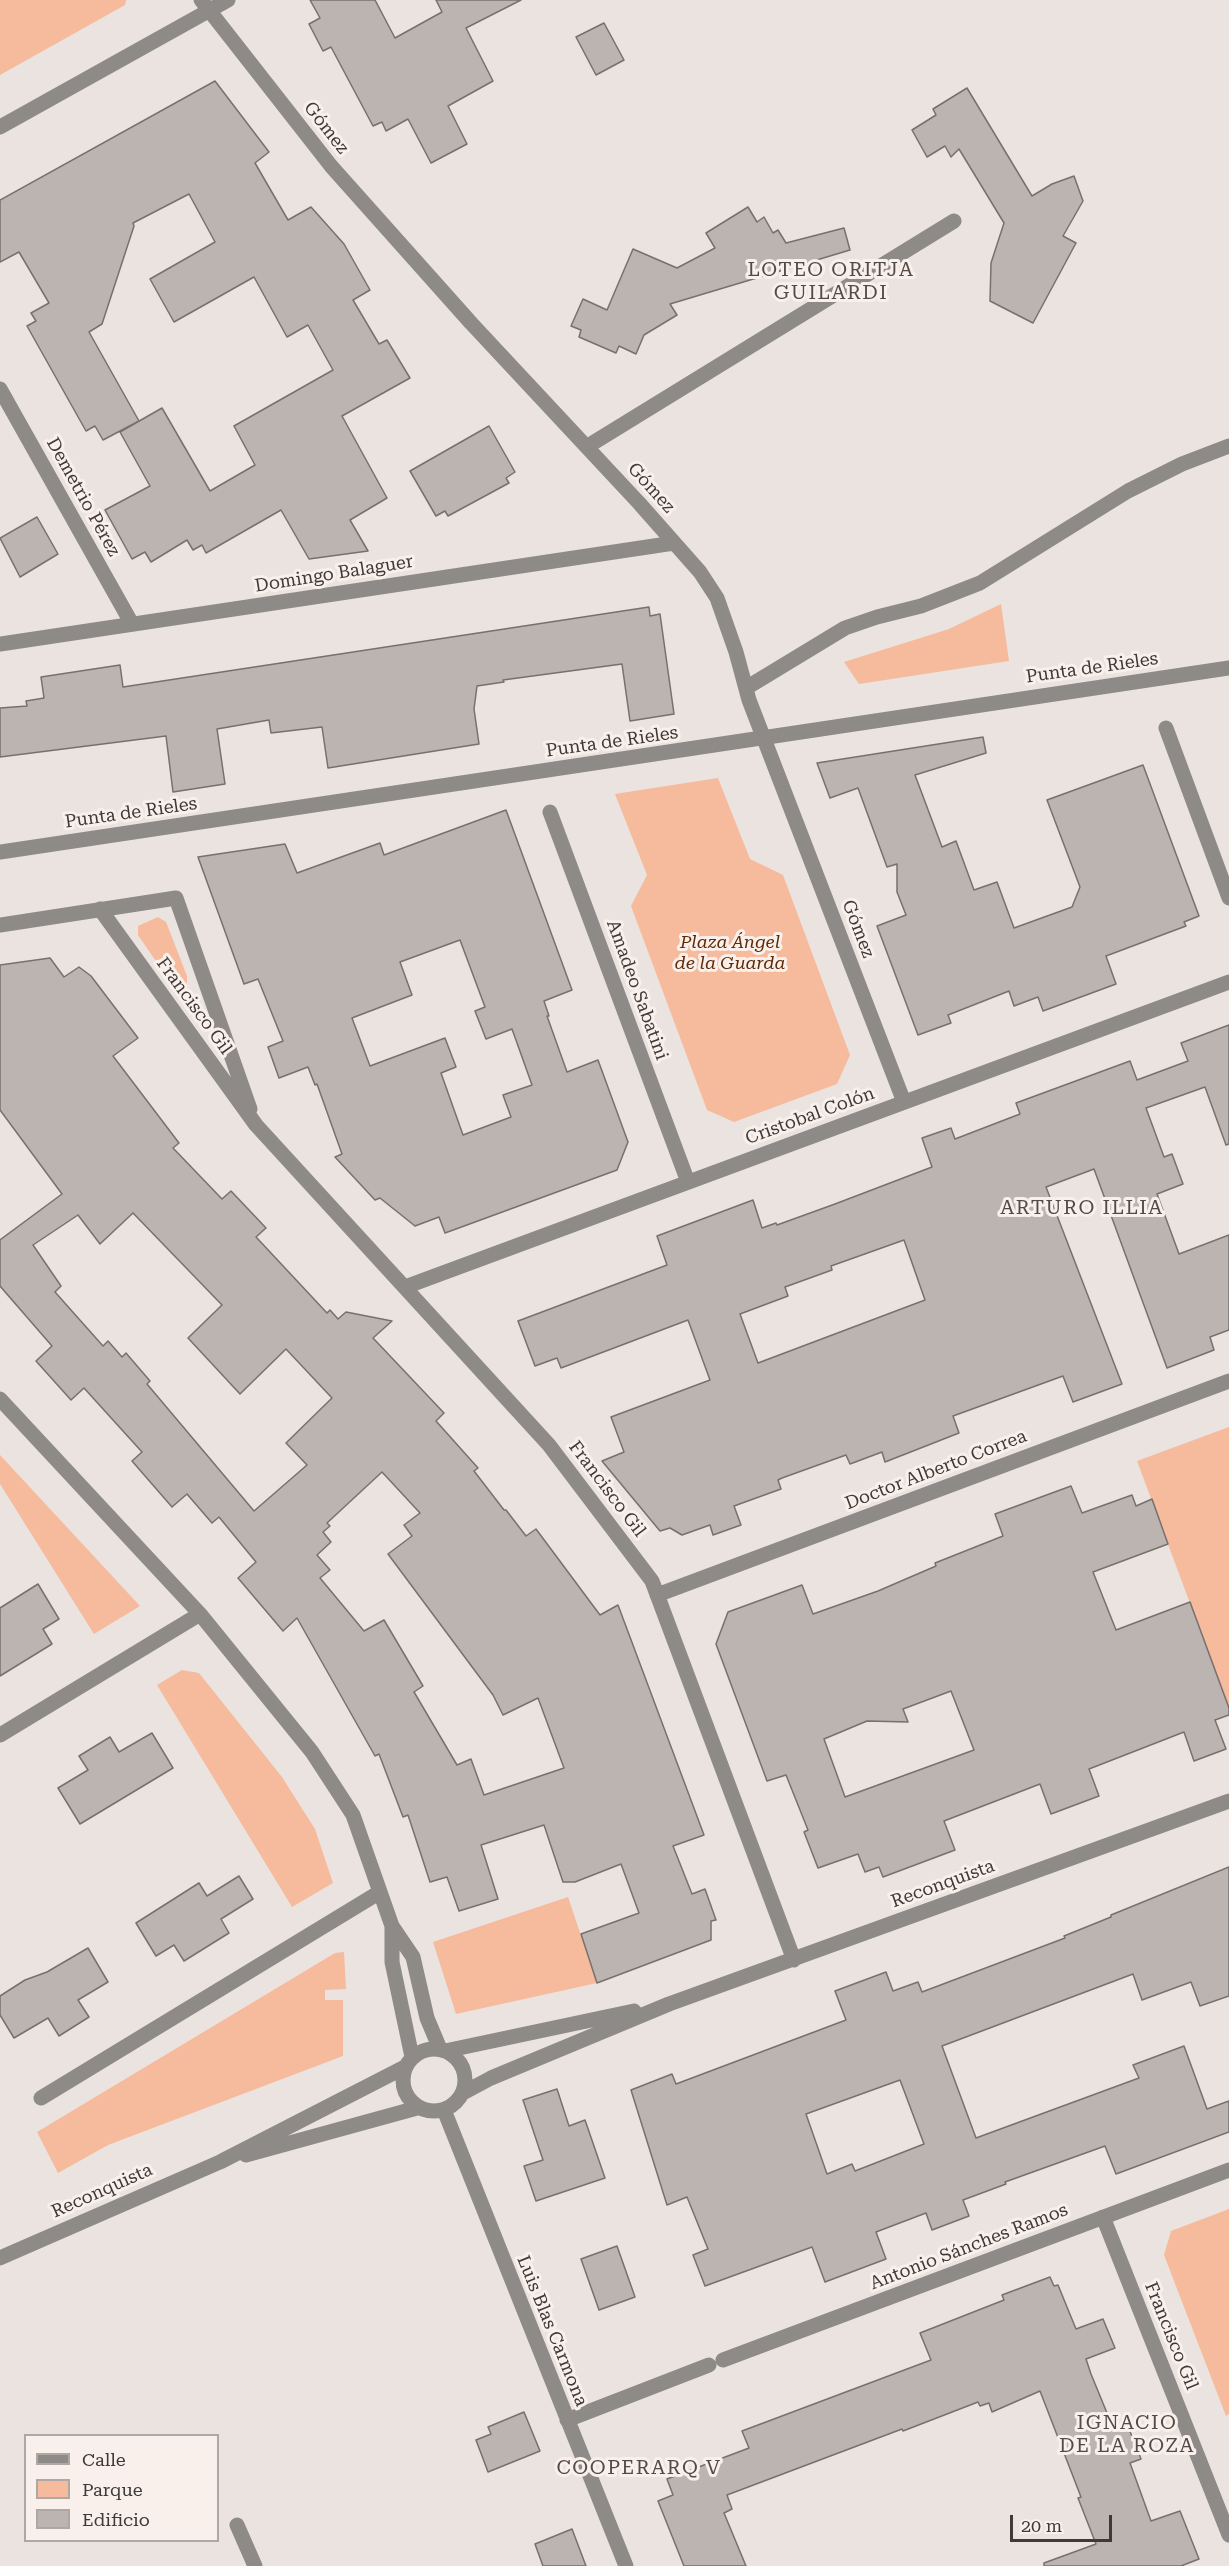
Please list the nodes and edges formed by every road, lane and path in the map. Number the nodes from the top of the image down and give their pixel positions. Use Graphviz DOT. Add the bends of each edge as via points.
graph roads {
  1 [pos="228,0"];
  2 [pos="205,5"];
  3 [pos="0,127"];
  4 [pos="954,221"];
  5 [pos="0,389"];
  6 [pos="588,446"];
  7 [pos="1229,446"];
  8 [pos="674,543"];
  9 [pos="132,624"];
  10 [pos="0,644"];
  11 [pos="1229,668"];
  12 [pos="746,688"];
  13 [pos="1166,728"];
  14 [pos="763,738"];
  15 [pos="550,812"];
  16 [pos="0,852"];
  17 [pos="1229,898"];
  18 [pos="100,909"];
  19 [pos="0,924"];
  20 [pos="1229,981"];
  21 [pos="904,1102"];
  22 [pos="256,1125"];
  23 [pos="688,1182"];
  24 [pos="405,1287"];
  25 [pos="1229,1381"];
  26 [pos="0,1399"];
  27 [pos="657,1595"];
  28 [pos="200,1614"];
  29 [pos="0,1735"];
  30 [pos="1229,1801"];
  31 [pos="380,1892"];
  32 [pos="392,1926"];
  33 [pos="794,1960"];
  34 [pos="669,2004"];
  35 [pos="442,2050"];
  36 [pos="409,2062"];
  37 [pos="463,2093"];
  38 [pos="41,2098"];
  39 [pos="417,2108"];
  40 [pos="444,2110"];
  41 [pos="220,2162"];
  42 [pos="1229,2170"];
  43 [pos="1103,2217"];
  44 [pos="0,2258"];
  45 [pos="567,2420"];
  46 [pos="237,2525"];
  47 [pos="1229,2535"];
  48 [pos="255,2566"];
  49 [pos="626,2566"];
  1 -- 2 [label="street"];
  2 -- 3 [label="street"];
  2 -- 6 [label="street, Gómez" via="331,166 471,323"];
  4 -- 6 [label="street"];
  5 -- 9 [label="street, Demetrio Pérez"];
  6 -- 8 [label="street, Gómez"];
  7 -- 12 [label="street" via="1128,491 980,583 921,606 845,628"];
  8 -- 9 [label="street, Domingo Balaguer"];
  8 -- 12 [label="street, Gómez" via="717,598"];
  9 -- 10 [label="street, Domingo Balaguer"];
  11 -- 14 [label="street, Punta de Rieles"];
  12 -- 14 [label="street, Gómez"];
  13 -- 17 [label="street"];
  14 -- 16 [label="street, Punta de Rieles"];
  14 -- 21 [label="street, Gómez"];
  15 -- 23 [label="street, Amadeo Sabatini"];
  18 -- 19 [label="street"];
  18 -- 22 [label="street, Francisco Gil"];
  18 -- 22 [label="street, Francisco Gil" via="176,898"];
  20 -- 21 [label="street, Cristobal Colón"];
  21 -- 23 [label="street, Cristobal Colón"];
  22 -- 24 [label="street, Francisco Gil"];
  23 -- 24 [label="street, Cristobal Colón"];
  24 -- 27 [label="street, Francisco Gil" via="549,1445 652,1581"];
  25 -- 27 [label="street, Doctor Alberto Correa"];
  26 -- 28 [label="street"];
  27 -- 33 [label="street, Francisco Gil"];
  28 -- 29 [label="street"];
  28 -- 31 [label="street" via="330,1779 353,1815"];
  30 -- 33 [label="street, Reconquista"];
  31 -- 32 [label="street"];
  31 -- 38 [label="street"];
  32 -- 35 [label="street" via="413,1957 427,2018"];
  32 -- 36 [label="street" via="392,1962"];
  33 -- 34 [label="street, Reconquista"];
  34 -- 35 [label="street, Reconquista"];
  34 -- 37 [label="street, Reconquista"];
  35 -- 36 [label="street" via="420,2052"];
  35 -- 37 [label="street" via="461,2063"];
  36 -- 39 [label="street" via="402,2078 403,2090"];
  36 -- 41 [label="street, Reconquista"];
  37 -- 40 [label="street"];
  39 -- 40 [label="street"];
  39 -- 41 [label="street, Reconquista"];
  40 -- 45 [label="street, Luis Blas Carmona"];
  41 -- 44 [label="street, Reconquista"];
  42 -- 43 [label="street, Antonio Sánches Ramos"];
  43 -- 45 [label="street, Antonio Sánches Ramos"];
  43 -- 47 [label="street, Francisco Gil"];
  45 -- 49 [label="street, Luis Blas Carmona"];
  46 -- 48 [label="street"];
}
